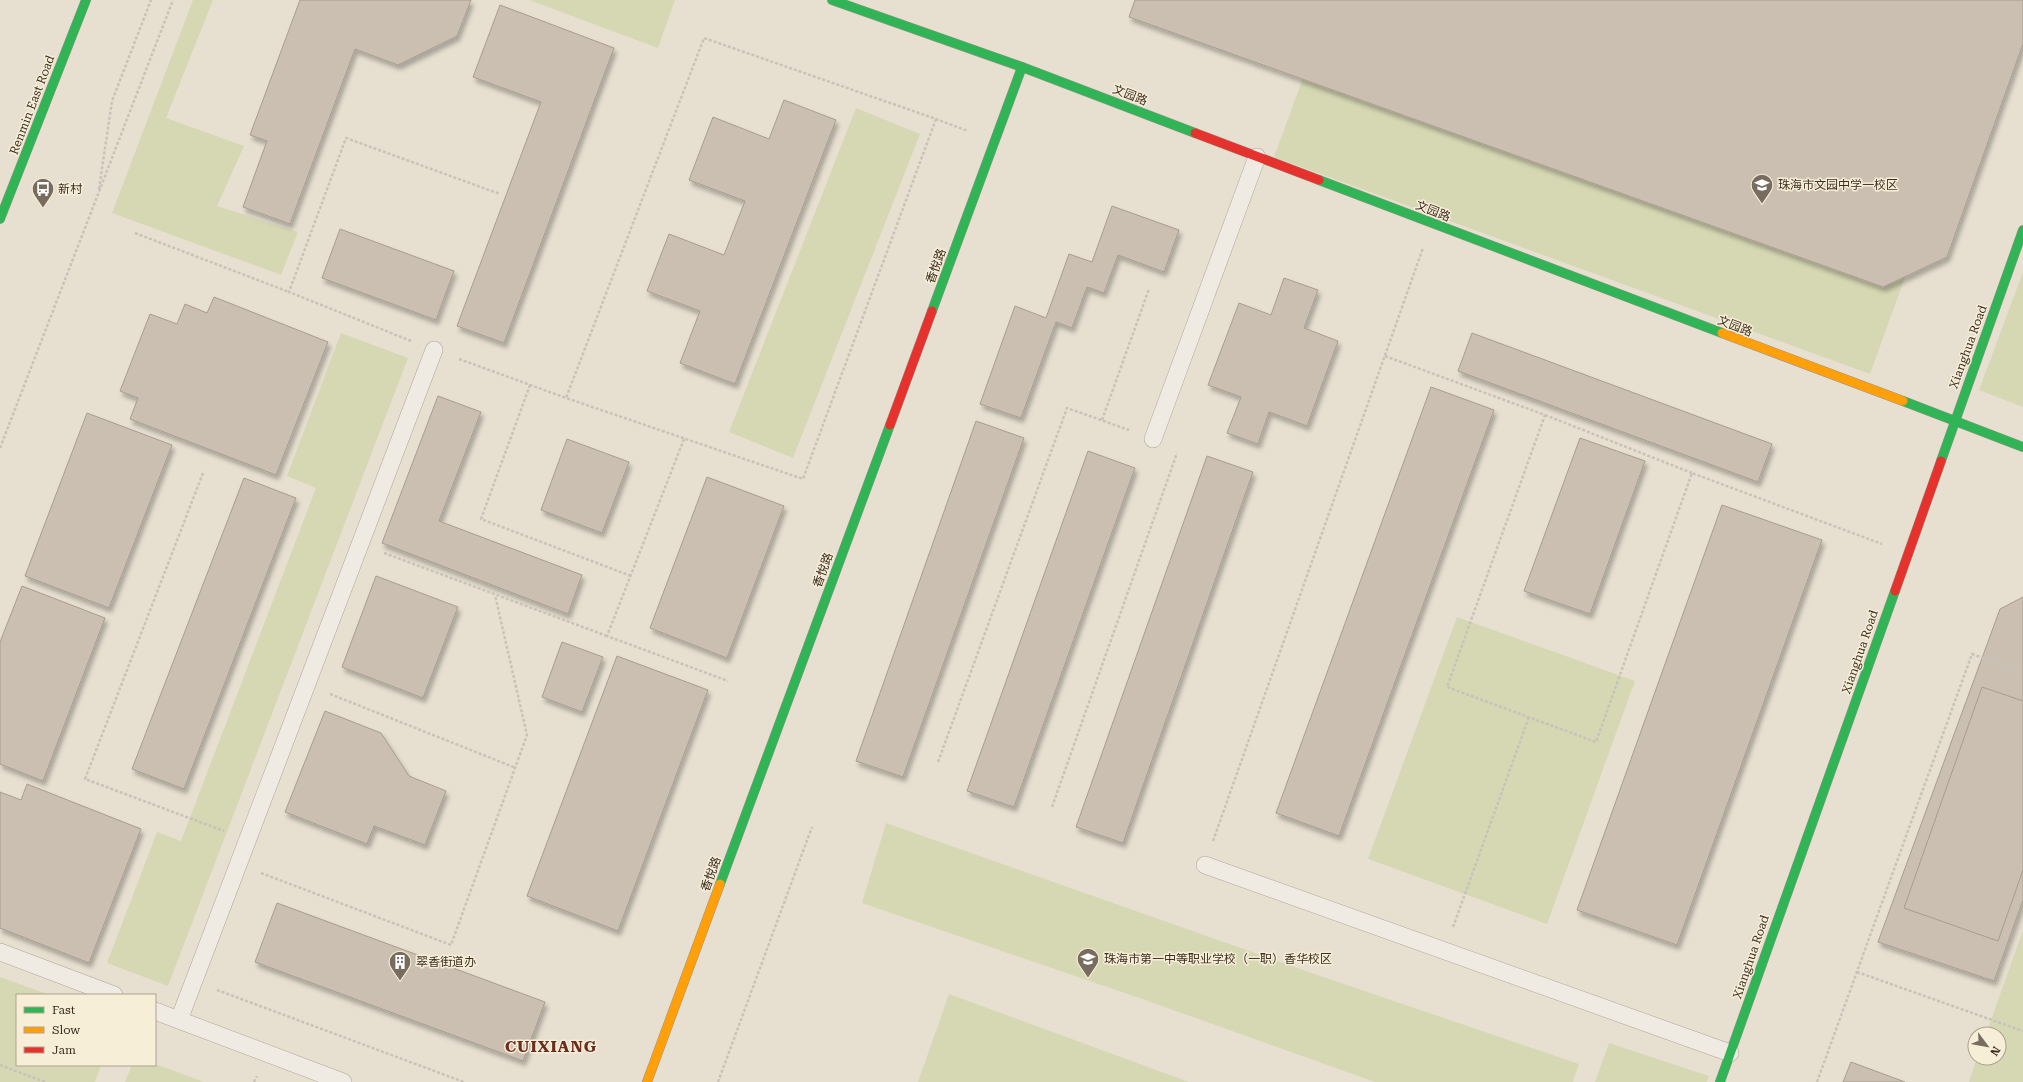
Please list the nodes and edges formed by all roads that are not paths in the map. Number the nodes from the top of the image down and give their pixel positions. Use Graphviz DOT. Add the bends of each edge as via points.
graph roads {
  1 [pos="86,0"];
  2 [pos="832,0"];
  3 [pos="1022,67"];
  4 [pos="1257,157"];
  5 [pos="0,219"];
  6 [pos="2023,230"];
  7 [pos="434,350"];
  8 [pos="1954,422"];
  9 [pos="1153,439"];
  10 [pos="2023,447"];
  11 [pos="1205,865"];
  12 [pos="0,952"];
  13 [pos="111,994"];
  14 [pos="156,1010"];
  15 [pos="179,1020"];
  16 [pos="1730,1053"];
  17 [pos="343,1082"];
  18 [pos="647,1082"];
  19 [pos="1720,1082"];
  1 -- 5 [label="street, Renmin East Road"];
  2 -- 3 [label="street, 文园路"];
  3 -- 4 [label="street, 文园路"];
  3 -- 18 [label="street, 香悅路"];
  4 -- 8 [label="street, 文园路"];
  4 -- 9 [label="lane"];
  6 -- 8 [label="street, Xianghua Road"];
  7 -- 15 [label="lane"];
  8 -- 10 [label="street, 文园路"];
  8 -- 16 [label="street, Xianghua Road"];
  11 -- 16 [label="lane"];
  12 -- 13 [label="lane"];
  14 -- 15 [label="lane"];
  15 -- 17 [label="lane"];
  16 -- 19 [label="street, Xianghua Road"];
}
